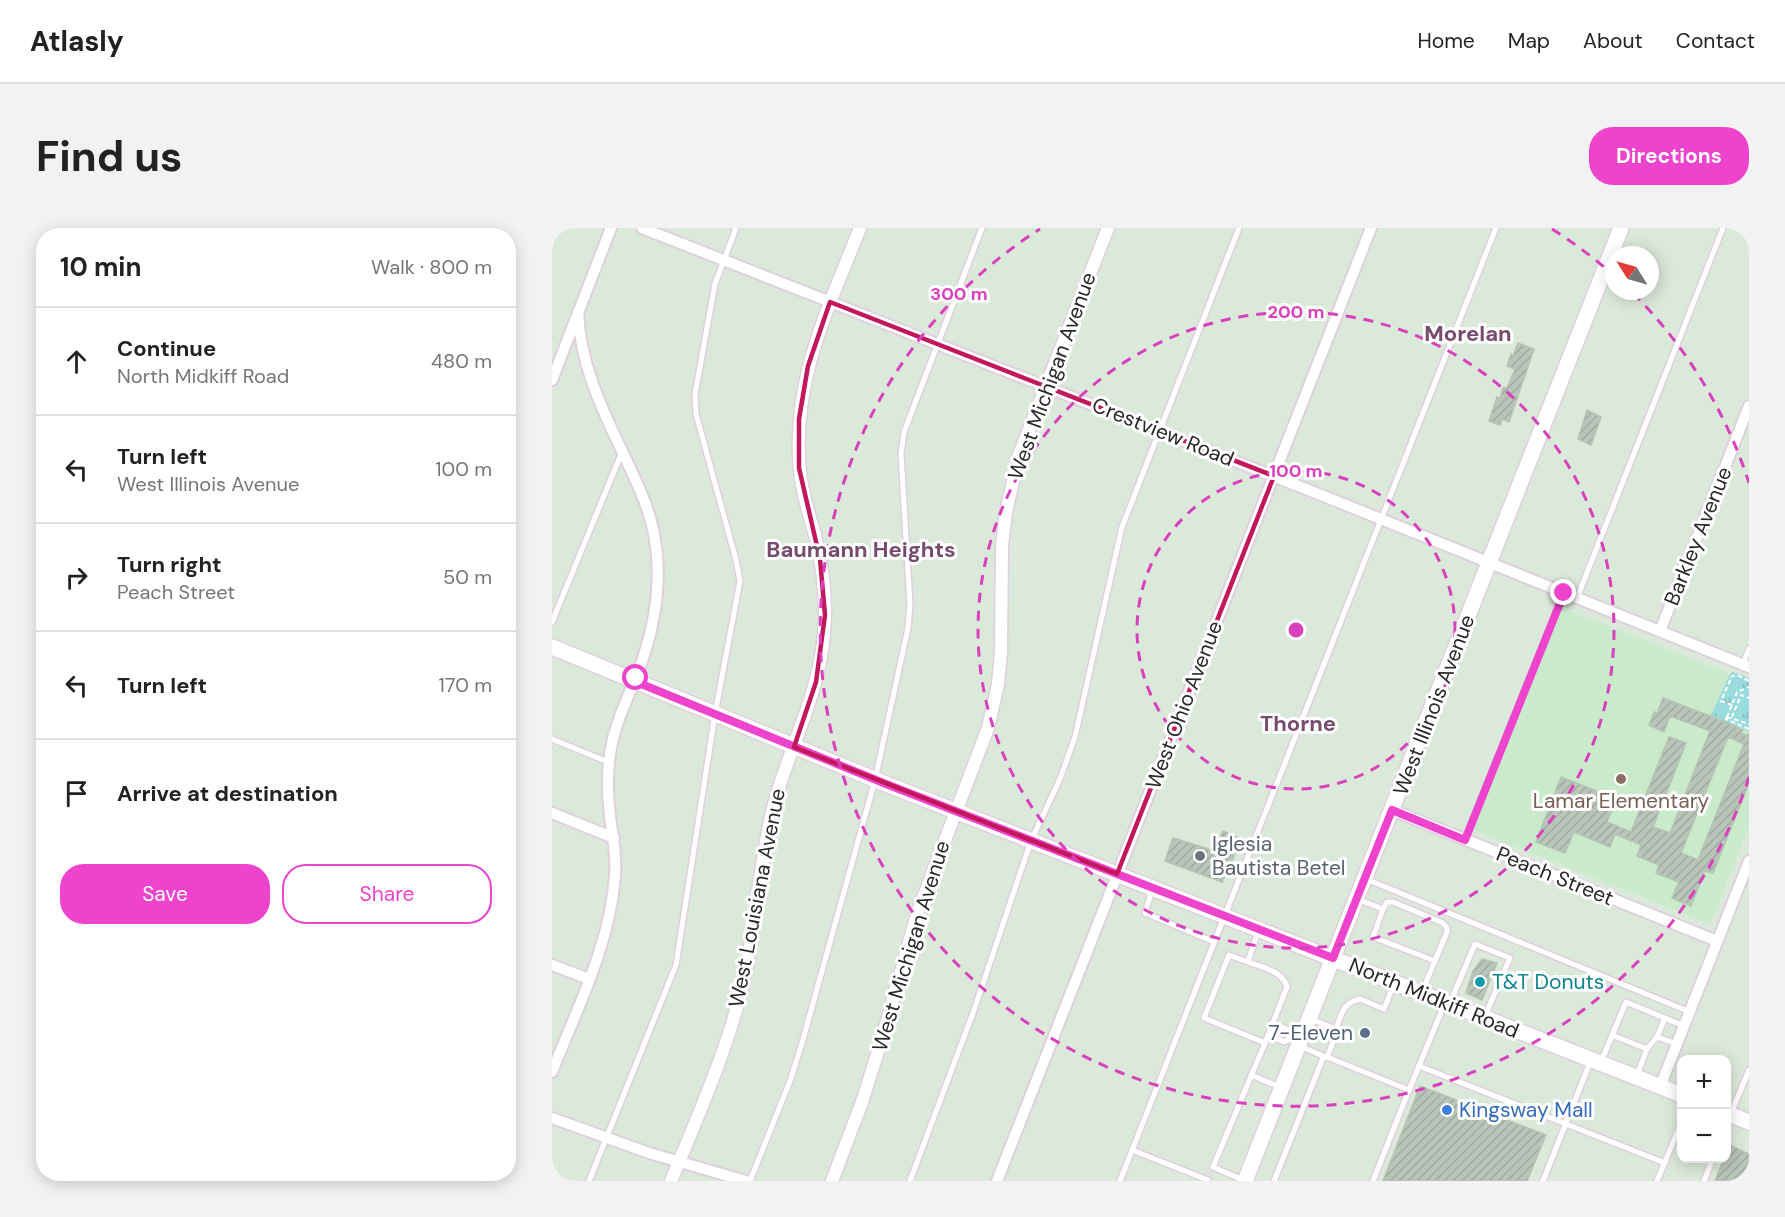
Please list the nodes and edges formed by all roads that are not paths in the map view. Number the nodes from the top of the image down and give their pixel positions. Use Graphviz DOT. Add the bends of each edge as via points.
graph roads {
  1 [pos="611,228"];
  2 [pos="642,228"];
  3 [pos="736,228"];
  4 [pos="860,228"];
  5 [pos="982,228"];
  6 [pos="1107,228"];
  7 [pos="1239,228"];
  8 [pos="1371,228"];
  9 [pos="1496,228"];
  10 [pos="1621,228"];
  11 [pos="1723,228"];
  12 [pos="724,260"];
  13 [pos="830,302"];
  14 [pos="579,312"];
  15 [pos="937,344"];
  16 [pos="552,380"];
  17 [pos="1046,386"];
  18 [pos="1749,406"];
  19 [pos="1159,431"];
  20 [pos="622,451"];
  21 [pos="1274,476"];
  22 [pos="1381,519"];
  23 [pos="1489,563"];
  24 [pos="1564,593"];
  25 [pos="1577,598"];
  26 [pos="552,622"];
  27 [pos="1660,631"];
  28 [pos="552,647"];
  29 [pos="1749,649"];
  30 [pos="1746,666"];
  31 [pos="634,681"];
  32 [pos="715,714"];
  33 [pos="552,739"];
  34 [pos="794,747"];
  35 [pos="610,763"];
  36 [pos="875,780"];
  37 [pos="1392,810"];
  38 [pos="955,811"];
  39 [pos="552,813"];
  40 [pos="614,838"];
  41 [pos="1465,840"];
  42 [pos="1031,841"];
  43 [pos="1749,861"];
  44 [pos="1117,874"];
  45 [pos="1365,879"];
  46 [pos="1152,888"];
  47 [pos="1357,898"];
  48 [pos="1383,909"];
  49 [pos="1224,916"];
  50 [pos="1259,929"];
  51 [pos="1717,941"];
  52 [pos="1214,942"];
  53 [pos="1333,958"];
  54 [pos="1435,961"];
  55 [pos="1248,962"];
  56 [pos="552,965"];
  57 [pos="589,979"];
  58 [pos="1395,982"];
  59 [pos="1422,993"];
  60 [pos="1448,1003"];
  61 [pos="1690,1012"];
  62 [pos="1484,1018"];
  63 [pos="1665,1018"];
  64 [pos="1309,1019"];
  65 [pos="1272,1023"];
  66 [pos="1684,1026"];
  67 [pos="1336,1029"];
  68 [pos="1268,1035"];
  69 [pos="1612,1035"];
  70 [pos="1657,1037"];
  71 [pos="1297,1041"];
  72 [pos="1265,1043"];
  73 [pos="1677,1044"];
  74 [pos="1647,1049"];
  75 [pos="1326,1057"];
  76 [pos="1596,1062"];
  77 [pos="1419,1066"];
  78 [pos="1749,1070"];
  79 [pos="552,1072"];
  80 [pos="1251,1075"];
  81 [pos="1636,1078"];
  82 [pos="1660,1087"];
  83 [pos="1282,1088"];
  84 [pos="1409,1090"];
  85 [pos="1677,1093"];
  86 [pos="1731,1111"];
  87 [pos="552,1118"];
  88 [pos="1731,1119"];
  89 [pos="1749,1122"];
  90 [pos="1565,1124"];
  91 [pos="1677,1133"];
  92 [pos="606,1137"];
  93 [pos="1132,1150"];
  94 [pos="679,1161"];
  95 [pos="1665,1163"];
  96 [pos="1711,1163"];
  97 [pos="1213,1167"];
  98 [pos="1207,1180"];
  99 [pos="589,1181"];
  100 [pos="671,1181"];
  101 [pos="746,1181"];
  102 [pos="750,1181"];
  103 [pos="832,1181"];
  104 [pos="910,1181"];
  105 [pos="997,1181"];
  106 [pos="1120,1181"];
  107 [pos="1245,1181"];
  108 [pos="1274,1181"];
  109 [pos="1373,1181"];
  110 [pos="1542,1181"];
  111 [pos="1657,1181"];
  112 [pos="1704,1181"];
  1 -- 14 [label="street"];
  2 -- 12 [label="street, Crestview Road"];
  3 -- 12 [label="lane"];
  4 -- 13 [label="street, West Louisiana Avenue"];
  5 -- 15 [label="lane"];
  6 -- 17 [label="street, West Michigan Avenue"];
  7 -- 19 [label="lane"];
  8 -- 21 [label="street, West Ohio Avenue"];
  9 -- 22 [label="lane"];
  10 -- 23 [label="main road, West Illinois Avenue"];
  11 -- 25 [label="lane"];
  12 -- 13 [label="street, Crestview Road"];
  12 -- 32 [label="lane" via="715,284 695,394 696,414 740,581"];
  13 -- 15 [label="street, Crestview Road"];
  13 -- 34 [label="street, West Louisiana Avenue" via="808,366 798,439 807,512 822,569 824,641 816,682"];
  14 -- 16 [label="street"];
  14 -- 20 [label="street" via="581,342 591,382"];
  15 -- 17 [label="street, Crestview Road"];
  15 -- 36 [label="lane" via="904,432 901,454 908,628"];
  17 -- 19 [label="street, Crestview Road"];
  17 -- 38 [label="street, West Michigan Avenue" via="1019,455 1006,512 998,684 988,728"];
  18 -- 27 [label="street, Barkley Avenue"];
  19 -- 21 [label="street, Crestview Road"];
  19 -- 42 [label="lane" via="1122,527 1075,737"];
  20 -- 26 [label="lane"];
  20 -- 31 [label="street" via="650,515 658,561 654,620"];
  21 -- 22 [label="street, Crestview Road"];
  21 -- 44 [label="street, West Ohio Avenue"];
  22 -- 23 [label="street, Crestview Road"];
  22 -- 49 [label="lane"];
  23 -- 24 [label="street, Crestview Road"];
  23 -- 37 [label="main road, West Illinois Avenue"];
  24 -- 25 [label="street, Crestview Road"];
  24 -- 41 [label="lane"];
  25 -- 27 [label="street, Crestview Road"];
  27 -- 30 [label="street, Crestview Road"];
  28 -- 31 [label="main road, North Midkiff Road"];
  29 -- 30 [label="lane"];
  31 -- 32 [label="main road, North Midkiff Road"];
  31 -- 35 [label="street" via="615,734"];
  32 -- 34 [label="main road, North Midkiff Road"];
  32 -- 92 [label="lane" via="676,965"];
  33 -- 35 [label="lane"];
  34 -- 36 [label="main road, North Midkiff Road"];
  34 -- 94 [label="street, West Louisiana Avenue" via="768,830 741,992 724,1048"];
  35 -- 40 [label="street" via="608,800"];
  36 -- 38 [label="main road, North Midkiff Road"];
  36 -- 102 [label="lane" via="802,1043"];
  37 -- 41 [label="street, Peach Street"];
  37 -- 45 [label="main road, West Illinois Avenue"];
  38 -- 42 [label="main road, North Midkiff Road"];
  38 -- 103 [label="street, West Michigan Avenue" via="918,911 881,1042"];
  39 -- 40 [label="street"];
  40 -- 57 [label="street" via="612,906"];
  41 -- 51 [label="street, Peach Street"];
  42 -- 44 [label="main road, North Midkiff Road"];
  42 -- 104 [label="lane" via="973,1013"];
  43 -- 51 [label="street"];
  44 -- 46 [label="main road, North Midkiff Road"];
  44 -- 105 [label="street, West Ohio Avenue"];
  45 -- 47 [label="main road, West Illinois Avenue"];
  45 -- 61 [label="lane"];
  46 -- 49 [label="main road, North Midkiff Road"];
  46 -- 52 [label="lane" via="1144,913"];
  47 -- 48 [label="lane"];
  47 -- 53 [label="main road, West Illinois Avenue"];
  48 -- 54 [label="lane" via="1373,937"];
  48 -- 54 [label="lane" via="1387,902 1393,902 1443,923 1447,932"];
  49 -- 50 [label="main road, North Midkiff Road"];
  49 -- 52 [label="lane"];
  50 -- 53 [label="main road, North Midkiff Road"];
  50 -- 55 [label="lane"];
  51 -- 61 [label="street"];
  52 -- 93 [label="lane"];
  53 -- 58 [label="main road, North Midkiff Road"];
  53 -- 64 [label="main road, West Illinois Avenue"];
  54 -- 59 [label="lane"];
  55 -- 65 [label="lane" via="1278,974 1286,983"];
  55 -- 72 [label="lane" via="1229,954 1204,1018"];
  56 -- 57 [label="street"];
  57 -- 79 [label="street"];
  58 -- 59 [label="main road, North Midkiff Road"];
  58 -- 67 [label="lane" via="1384,1009 1360,999 1349,1003"];
  59 -- 60 [label="main road, North Midkiff Road"];
  60 -- 62 [label="main road, North Midkiff Road"];
  60 -- 62 [label="lane" via="1474,944 1510,958"];
  60 -- 77 [label="lane"];
  61 -- 66 [label="street"];
  62 -- 76 [label="main road, North Midkiff Road"];
  63 -- 66 [label="lane"];
  63 -- 69 [label="lane" via="1626,1002"];
  63 -- 70 [label="lane"];
  64 -- 67 [label="lane"];
  64 -- 71 [label="main road, West Illinois Avenue"];
  65 -- 68 [label="lane"];
  65 -- 71 [label="lane" via="1287,1029"];
  66 -- 73 [label="street"];
  67 -- 75 [label="lane"];
  68 -- 71 [label="lane" via="1284,1042"];
  68 -- 72 [label="lane"];
  69 -- 74 [label="lane"];
  69 -- 76 [label="lane"];
  70 -- 73 [label="lane"];
  70 -- 74 [label="lane"];
  71 -- 75 [label="lane"];
  71 -- 83 [label="main road, West Illinois Avenue"];
  72 -- 80 [label="lane"];
  73 -- 82 [label="street"];
  74 -- 81 [label="lane"];
  75 -- 84 [label="lane"];
  75 -- 108 [label="lane"];
  76 -- 81 [label="main road, North Midkiff Road"];
  76 -- 90 [label="lane"];
  77 -- 84 [label="lane"];
  77 -- 90 [label="lane"];
  78 -- 86 [label="lane"];
  80 -- 83 [label="lane"];
  80 -- 97 [label="lane"];
  81 -- 82 [label="main road, North Midkiff Road"];
  82 -- 85 [label="main road, North Midkiff Road"];
  83 -- 107 [label="main road, West Illinois Avenue"];
  84 -- 109 [label="lane"];
  87 -- 92 [label="street"];
  88 -- 89 [label="main road"];
  90 -- 95 [label="lane"];
  90 -- 110 [label="lane"];
  91 -- 95 [label="lane"];
  92 -- 94 [label="street"];
  92 -- 99 [label="lane"];
  93 -- 98 [label="lane"];
  93 -- 106 [label="lane"];
  94 -- 100 [label="street, West Louisiana Avenue"];
  94 -- 101 [label="street"];
  95 -- 111 [label="lane"];
  96 -- 112 [label="lane"];
  97 -- 98 [label="lane"];
  97 -- 107 [label="lane"];
}
